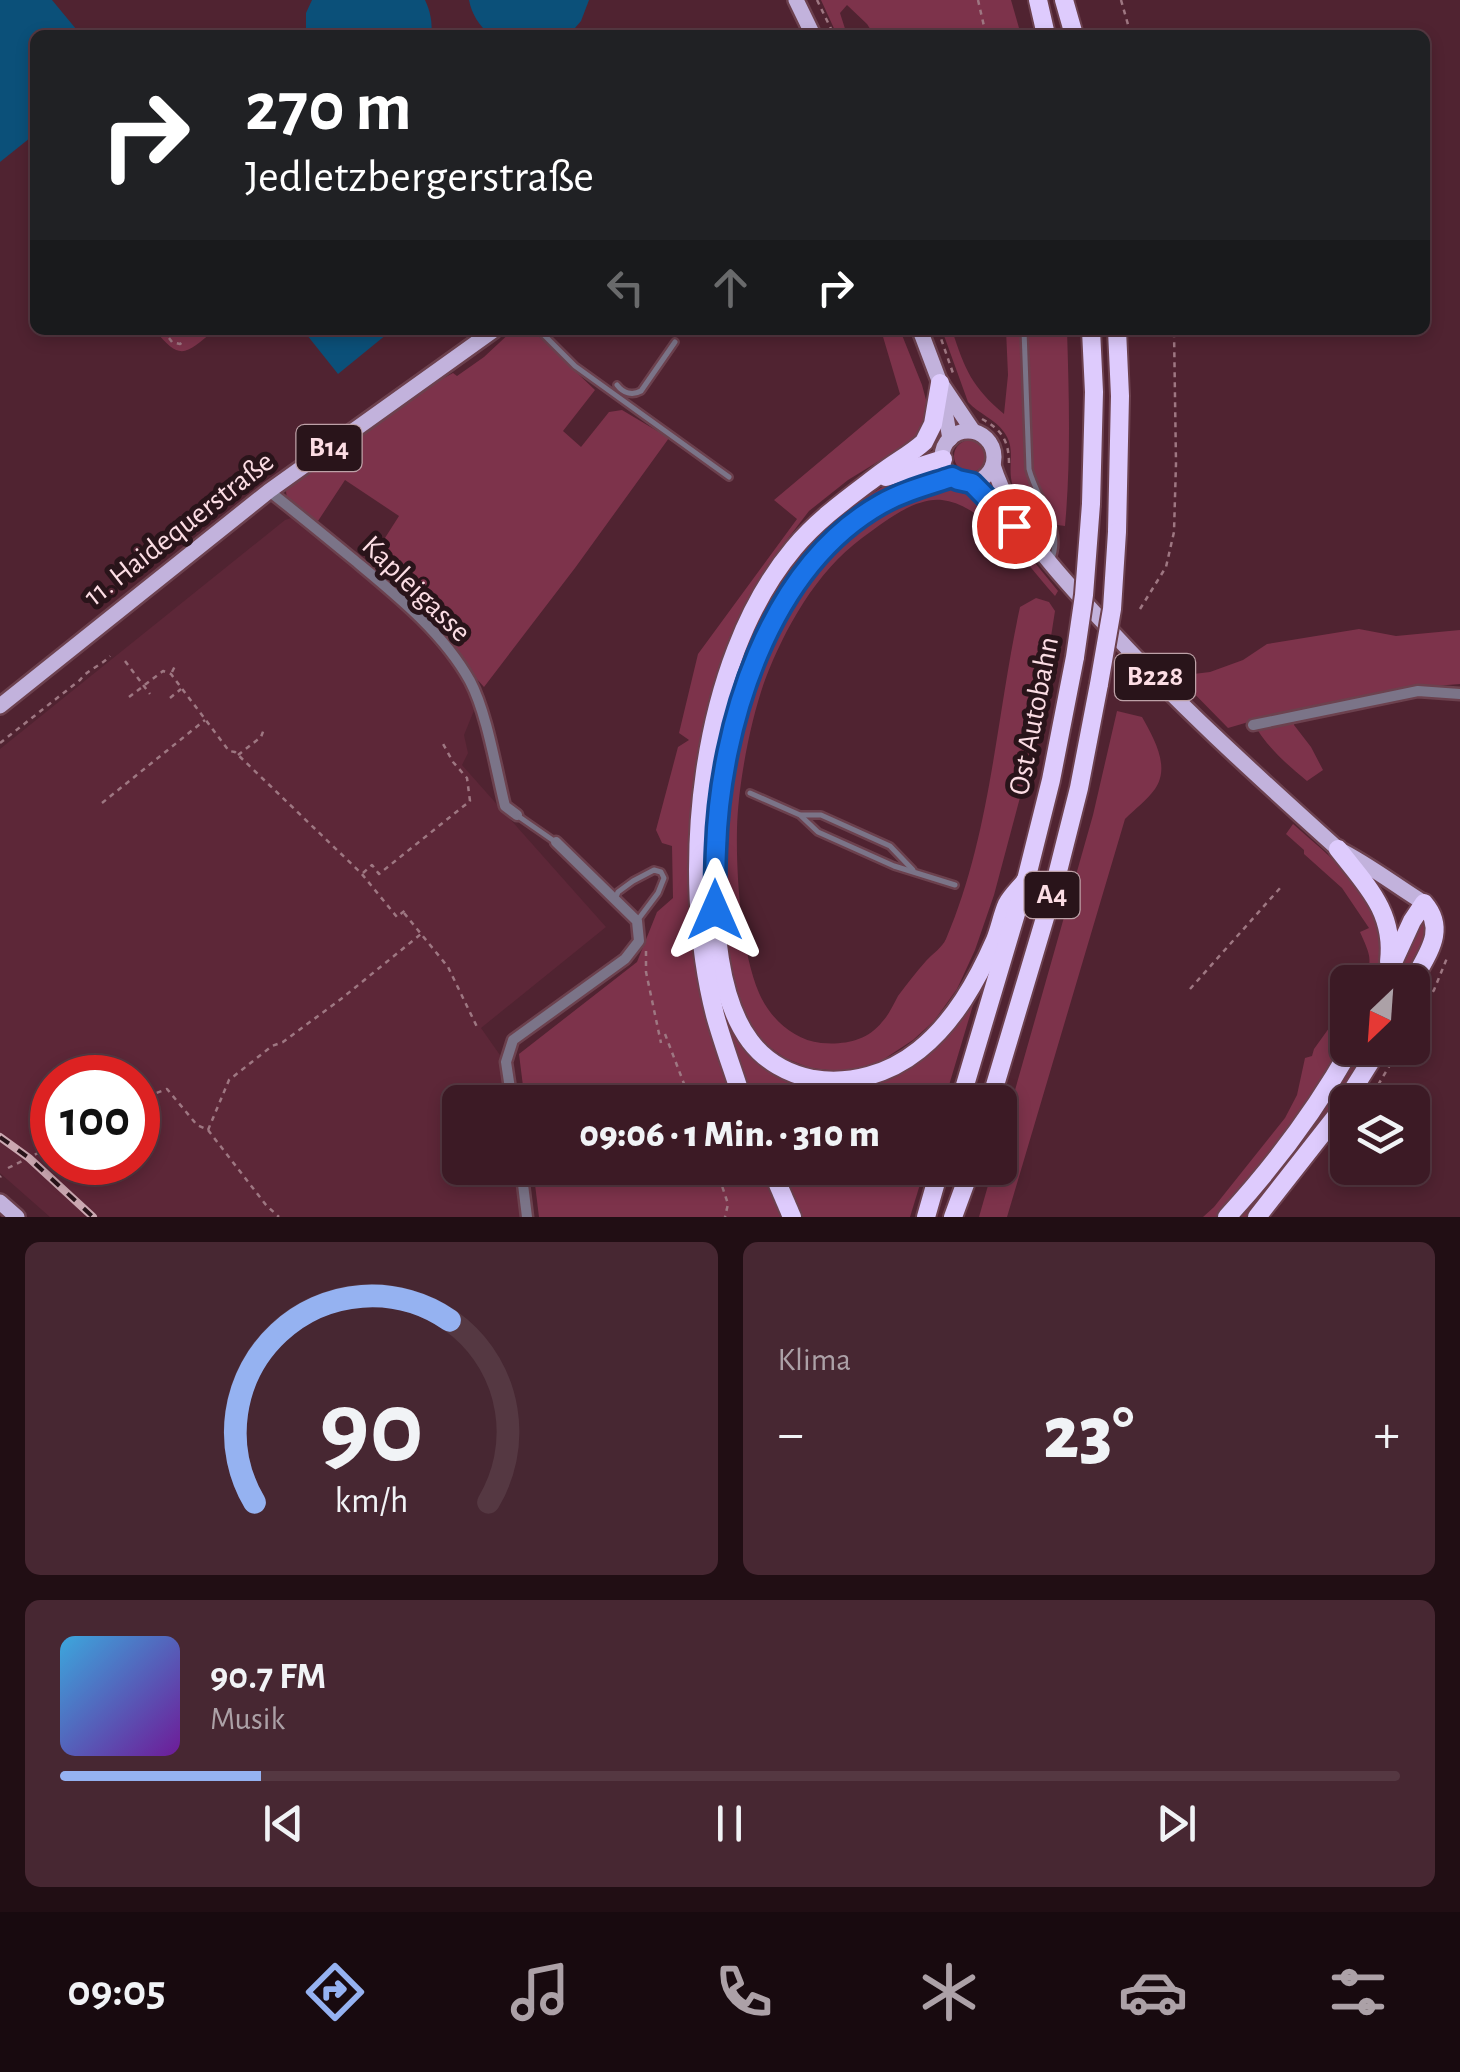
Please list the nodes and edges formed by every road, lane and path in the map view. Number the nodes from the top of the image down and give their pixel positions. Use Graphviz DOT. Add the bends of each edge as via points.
graph roads {
  1 [pos="796,0"];
  2 [pos="817,0"];
  3 [pos="978,0"];
  4 [pos="1064,0"];
  5 [pos="1121,0"];
  6 [pos="1039,2"];
  7 [pos="811,30"];
  8 [pos="832,30"];
  9 [pos="985,30"];
  10 [pos="1045,30"];
  11 [pos="1073,30"];
  12 [pos="1130,30"];
  13 [pos="167,335"];
  14 [pos="487,335"];
  15 [pos="545,335"];
  16 [pos="923,335"];
  17 [pos="939,335"];
  18 [pos="1024,335"];
  19 [pos="1091,335"];
  20 [pos="1117,335"];
  21 [pos="1174,335"];
  22 [pos="171,340"];
  23 [pos="184,341"];
  24 [pos="676,342"];
  25 [pos="163,346"];
  26 [pos="947,380"];
  27 [pos="617,385"];
  28 [pos="977,425"];
  29 [pos="950,439"];
  30 [pos="943,459"];
  31 [pos="1001,469"];
  32 [pos="729,477"];
  33 [pos="952,477"];
  34 [pos="972,483"];
  35 [pos="867,485"];
  36 [pos="270,490"];
  37 [pos="1032,542"];
  38 [pos="1050,564"];
  39 [pos="1140,609"];
  40 [pos="110,656"];
  41 [pos="125,661"];
  42 [pos="176,664"];
  43 [pos="171,674"];
  44 [pos="144,686"];
  45 [pos="182,688"];
  46 [pos="150,694"];
  47 [pos="1460,694"];
  48 [pos="129,697"];
  49 [pos="170,698"];
  50 [pos="0,706"];
  51 [pos="206,720"];
  52 [pos="1253,725"];
  53 [pos="264,729"];
  54 [pos="442,742"];
  55 [pos="0,744"];
  56 [pos="238,755"];
  57 [pos="750,793"];
  58 [pos="102,803"];
  59 [pos="516,815"];
  60 [pos="800,816"];
  61 [pos="556,842"];
  62 [pos="1338,849"];
  63 [pos="915,872"];
  64 [pos="361,874"];
  65 [pos="1026,880"];
  66 [pos="955,885"];
  67 [pos="1282,887"];
  68 [pos="614,898"];
  69 [pos="1424,903"];
  70 [pos="637,920"];
  71 [pos="422,934"];
  72 [pos="639,940"];
  73 [pos="1447,958"];
  74 [pos="1387,965"];
  75 [pos="1392,965"];
  76 [pos="1421,965"];
  77 [pos="1190,989"];
  78 [pos="1430,997"];
  79 [pos="478,1030"];
  80 [pos="665,1034"];
  81 [pos="662,1043"];
  82 [pos="1340,1065"];
  83 [pos="1369,1065"];
  84 [pos="509,1085"];
  85 [pos="684,1085"];
  86 [pos="738,1085"];
  87 [pos="965,1085"];
  88 [pos="995,1085"];
  89 [pos="160,1092"];
  90 [pos="208,1130"];
  91 [pos="30,1157"];
  92 [pos="8,1168"];
  93 [pos="523,1185"];
  94 [pos="722,1185"];
  95 [pos="778,1185"];
  96 [pos="935,1185"];
  97 [pos="964,1185"];
  98 [pos="967,1185"];
  99 [pos="0,1202"];
  100 [pos="17,1217"];
  101 [pos="279,1217"];
  102 [pos="528,1217"];
  103 [pos="724,1217"];
  104 [pos="792,1217"];
  105 [pos="926,1217"];
  106 [pos="953,1217"];
  107 [pos="965,1217"];
  108 [pos="1228,1217"];
  109 [pos="1257,1217"];
  1 -- 7 [label="main road"];
  2 -- 8 [label="path"];
  3 -- 9 [label="path"];
  4 -- 11 [label="highway"];
  5 -- 12 [label="path"];
  6 -- 10 [label="highway"];
  13 -- 22 [label="path"];
  14 -- 36 [label="main road, 11. Haidequerstraße / B14"];
  15 -- 32 [label="lane" via="575,366"];
  16 -- 26 [label="main road"];
  17 -- 26 [label="path"];
  18 -- 38 [label="lane" via="1030,469 1054,523"];
  19 -- 65 [label="highway, Ost Autobahn / A4, bridge" via="1092,504 1084,595"];
  20 -- 88 [label="highway, Ost Autobahn / A4, bridge" via="1112,609 1079,788"];
  21 -- 39 [label="path" via="1174,532 1159,583"];
  22 -- 23 [label="path"];
  22 -- 25 [label="path"];
  24 -- 27 [label="lane" via="641,391 628,393"];
  26 -- 28 [label="main road"];
  26 -- 29 [label="main road"];
  26 -- 35 [label="highway" via="924,442"];
  28 -- 29 [label="main road"];
  28 -- 31 [label="main road"];
  28 -- 31 [label="path" via="993,425 1007,441"];
  29 -- 30 [label="main road"];
  30 -- 33 [label="main road"];
  30 -- 35 [label="highway"];
  31 -- 34 [label="main road"];
  31 -- 37 [label="main road, B228" via="1003,493"];
  33 -- 34 [label="main road"];
  33 -- 65 [label="highway" via="896,496 838,536 776,614 754,662 735,722 716,846 715,910 734,1010 750,1040 798,1076 828,1081 886,1071 941,1032 963,1002 1008,903"];
  34 -- 37 [label="main road, B228"];
  35 -- 86 [label="highway" via="808,533 770,583 731,665 712,734 700,821 700,910 715,1014"];
  36 -- 50 [label="main road, 11. Haidequerstraße / B14"];
  36 -- 59 [label="street, Kapleigasse" via="386,587 452,655 482,712 505,806"];
  37 -- 38 [label="main road, B228"];
  38 -- 62 [label="main road, B228" via="1225,748"];
  40 -- 55 [label="path"];
  41 -- 44 [label="path"];
  42 -- 43 [label="path"];
  43 -- 44 [label="path" via="163,670"];
  43 -- 45 [label="path"];
  44 -- 46 [label="path"];
  44 -- 48 [label="path"];
  45 -- 49 [label="path"];
  45 -- 51 [label="path"];
  47 -- 52 [label="street" via="1418,691"];
  51 -- 56 [label="path"];
  51 -- 58 [label="path"];
  53 -- 56 [label="path"];
  54 -- 64 [label="path" via="467,778 470,801 379,874 372,865"];
  56 -- 64 [label="path"];
  57 -- 60 [label="lane"];
  59 -- 61 [label="lane, Kapleigasse"];
  60 -- 63 [label="lane" via="818,832"];
  60 -- 63 [label="lane" via="821,815 890,846"];
  61 -- 68 [label="street, Kapleigasse"];
  62 -- 69 [label="main road, B228"];
  62 -- 74 [label="highway" via="1382,910"];
  63 -- 66 [label="lane"];
  64 -- 71 [label="path" via="397,917 406,910"];
  65 -- 87 [label="highway, Ost Autobahn / A4"];
  67 -- 77 [label="path"];
  68 -- 70 [label="street, Kapleigasse"];
  68 -- 70 [label="lane" via="646,873 661,872 658,893"];
  69 -- 75 [label="highway"];
  69 -- 76 [label="highway" via="1436,928"];
  70 -- 72 [label="street"];
  71 -- 79 [label="path" via="448,967"];
  71 -- 90 [label="path" via="229,1080"];
  72 -- 81 [label="path" via="646,945"];
  72 -- 84 [label="street" via="625,959 513,1040 506,1062"];
  73 -- 78 [label="path"];
  80 -- 85 [label="path"];
  82 -- 108 [label="highway"];
  83 -- 109 [label="highway"];
  89 -- 90 [label="path" via="167,1089"];
  90 -- 101 [label="path"];
  91 -- 92 [label="path"];
  93 -- 102 [label="street"];
  94 -- 103 [label="path"];
  95 -- 104 [label="highway"];
  96 -- 105 [label="highway"];
  97 -- 106 [label="highway"];
  98 -- 107 [label="highway"];
  99 -- 100 [label="main road"];
}
